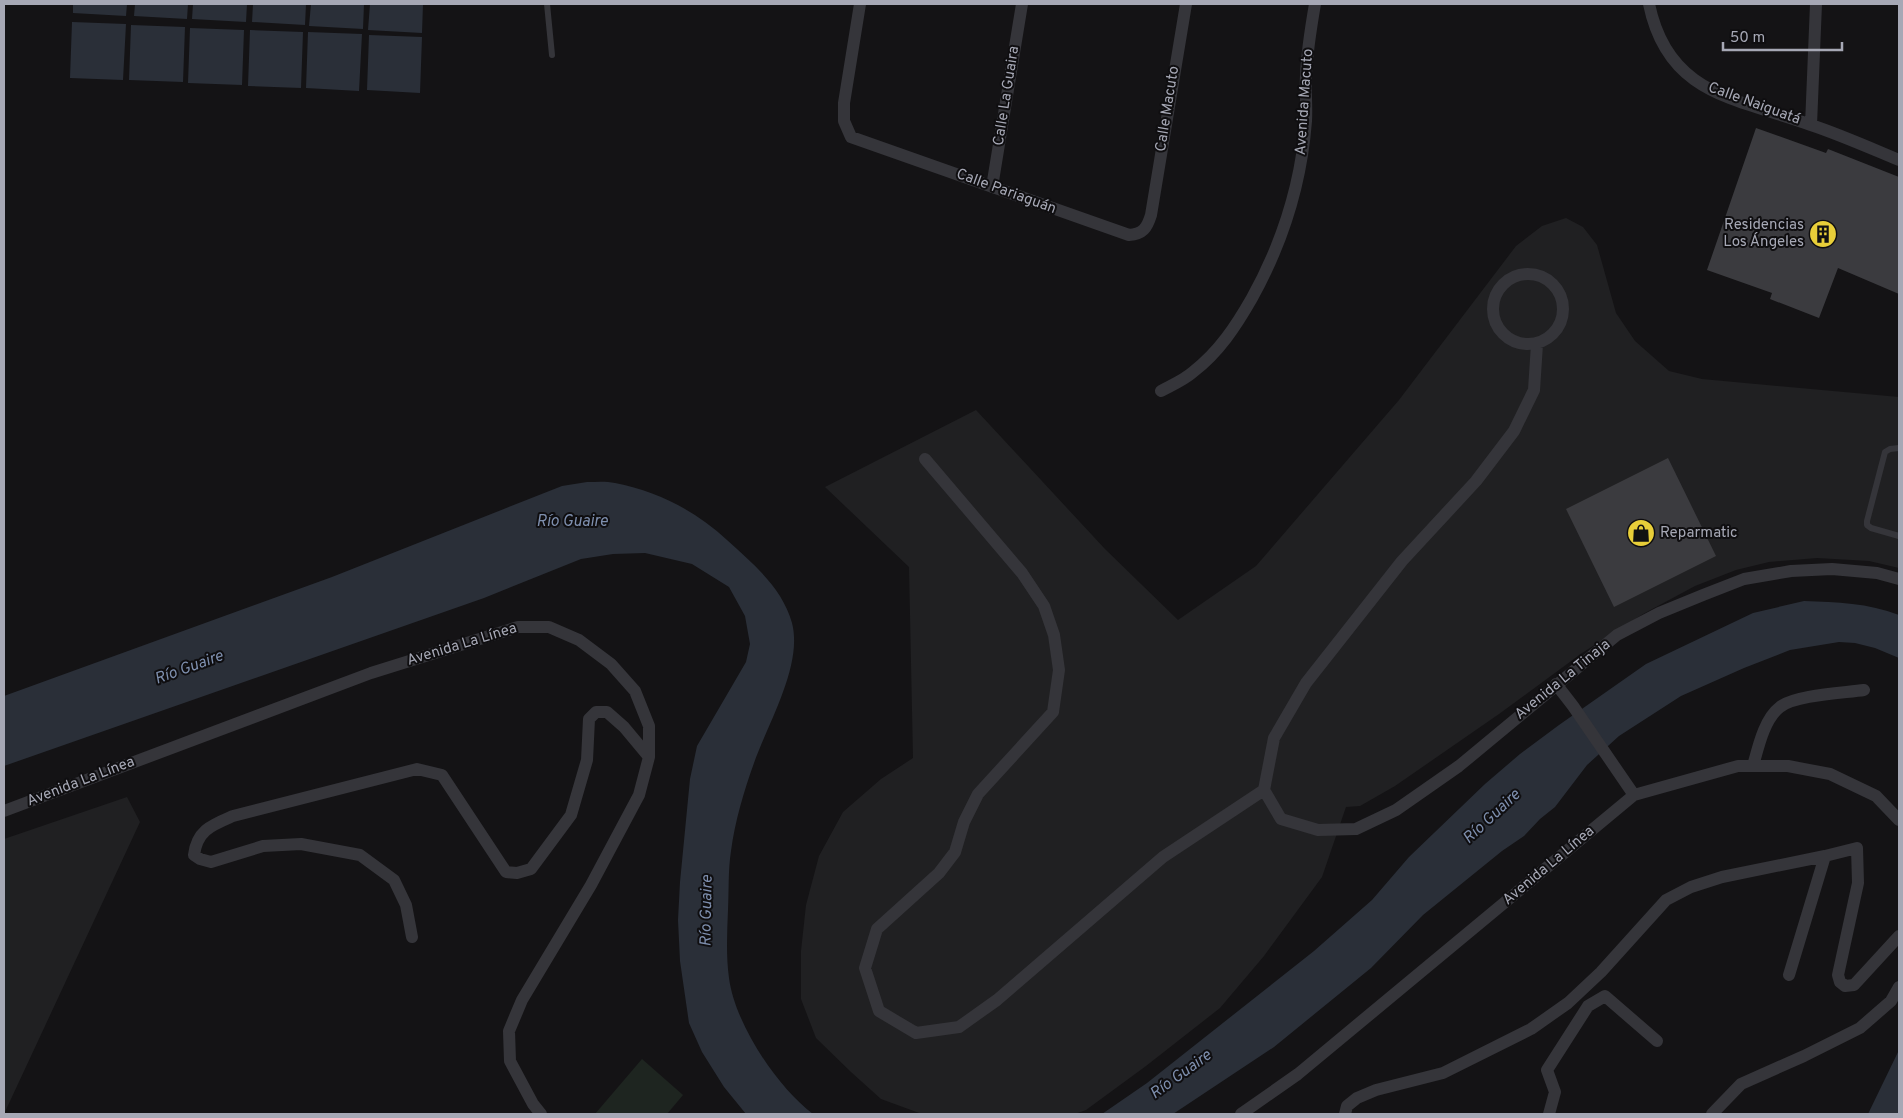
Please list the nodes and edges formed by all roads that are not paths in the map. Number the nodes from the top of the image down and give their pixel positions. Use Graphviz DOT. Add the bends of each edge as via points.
graph roads {
  1 [pos="547,4"];
  2 [pos="860,4"];
  3 [pos="1022,4"];
  4 [pos="1186,4"];
  5 [pos="1315,4"];
  6 [pos="1649,4"];
  7 [pos="1816,4"];
  8 [pos="552,55"];
  9 [pos="1811,125"];
  10 [pos="1899,160"];
  11 [pos="992,187"];
  12 [pos="1151,214"];
  13 [pos="1537,344"];
  14 [pos="1161,391"];
  15 [pos="1899,448"];
  16 [pos="925,459"];
  17 [pos="1899,536"];
  18 [pos="1899,579"];
  19 [pos="1556,684"];
  20 [pos="1864,690"];
  21 [pos="649,757"];
  22 [pos="1753,766"];
  23 [pos="1264,790"];
  24 [pos="1634,795"];
  25 [pos="4,812"];
  26 [pos="1899,820"];
  27 [pos="1826,856"];
  28 [pos="1899,936"];
  29 [pos="412,937"];
  30 [pos="1789,975"];
  31 [pos="1899,987"];
  32 [pos="1657,1042"];
  33 [pos="541,1114"];
  34 [pos="1241,1114"];
  35 [pos="1345,1114"];
  36 [pos="1549,1114"];
  37 [pos="1712,1114"];
  1 -- 8 [label="lane"];
  2 -- 11 [label="street, Calle Pariaguán" via="844,104 844,121 851,136"];
  3 -- 11 [label="street, Calle La Guaira"];
  4 -- 12 [label="street, Calle Macuto"];
  5 -- 14 [label="street, Avenida Macuto" via="1306,74 1306,121 1301,161 1283,234 1269,268 1238,323 1222,344 1193,373"];
  6 -- 9 [label="street, Calle Naiguatá" via="1659,40 1682,70 1695,81 1730,99"];
  7 -- 9 [label="street"];
  9 -- 10 [label="street, Calle Naiguatá"];
  11 -- 12 [label="street, Calle Pariaguán" via="1129,235 1139,234 1147,226"];
  13 -- 13 [label="street" via="1556,332 1564,312 1558,290 1541,275 1519,274 1500,286 1492,307 1497,329 1515,343"];
  13 -- 23 [label="street" via="1534,390 1514,431 1476,481 1402,561 1306,683 1274,738"];
  15 -- 17 [label="lane" via="1885,452 1867,521 1871,528"];
  16 -- 23 [label="street" via="1022,574 1044,606 1054,635 1058,670 1053,712 978,794 964,822 955,852 939,873 877,929 865,968 879,1011 916,1033 960,1027 997,1000 1163,857"];
  18 -- 19 [label="street, Avenida La Tinaja" via="1877,573 1832,569 1791,571 1744,579 1659,613 1618,635"];
  19 -- 23 [label="street, Avenida La Tinaja" via="1460,766 1396,810 1356,828 1318,830 1281,819"];
  19 -- 24 [label="street"];
  20 -- 22 [label="street" via="1790,701 1779,708 1761,734"];
  21 -- 25 [label="street, Avenida La Línea" via="649,726 635,691 611,664 578,640 548,627 518,627 371,673"];
  21 -- 29 [label="street" via="607,712 596,712 589,720 586,760 571,814 531,869 517,874 506,872 442,775 417,769 233,816 207,828 196,844 194,855 212,862 263,846 301,844 360,855 394,880 406,905"];
  21 -- 33 [label="street, Avenida La Línea" via="639,795 591,885 522,1000 509,1031 510,1061 532,1104"];
  22 -- 24 [label="street, Avenida La Línea" via="1729,768"];
  22 -- 26 [label="street, Avenida La Línea" via="1788,766 1830,774 1876,796"];
  24 -- 34 [label="street, Avenida La Línea" via="1298,1074"];
  27 -- 28 [label="street" via="1857,848 1858,882 1838,975 1840,982 1845,986 1854,985"];
  27 -- 30 [label="street"];
  27 -- 35 [label="street" via="1722,877 1666,900 1575,997 1531,1029 1443,1073 1376,1090 1358,1098 1347,1106"];
  31 -- 37 [label="street" via="1891,1001 1860,1028 1741,1084"];
  32 -- 36 [label="street" via="1605,996 1588,1006 1547,1070 1555,1092"];
}
